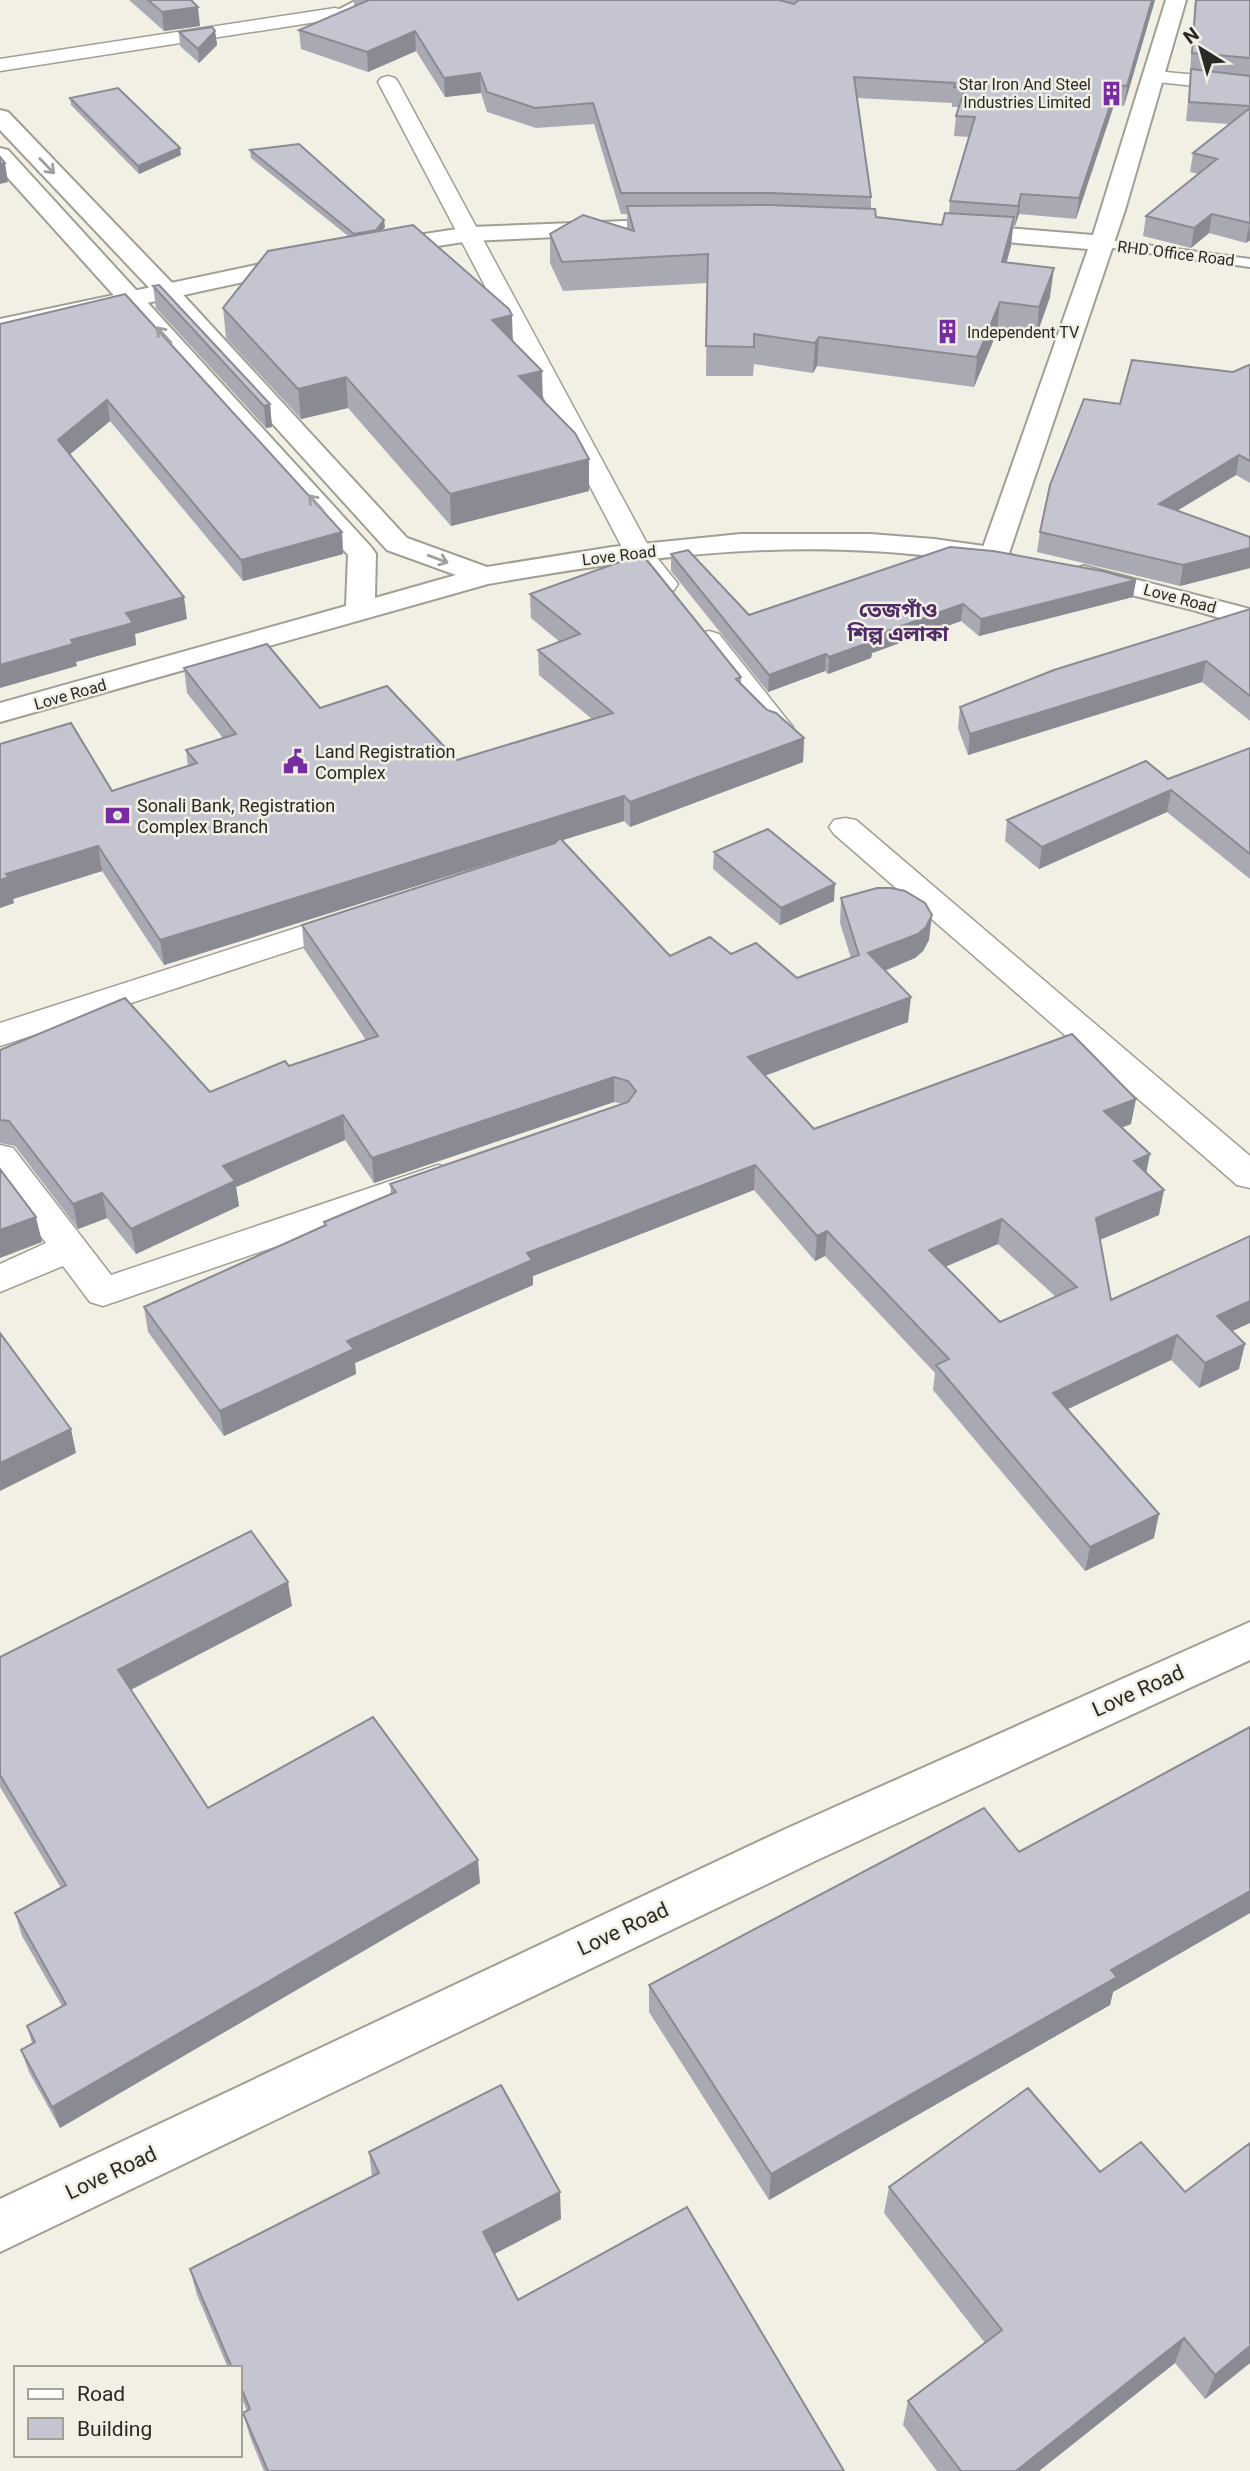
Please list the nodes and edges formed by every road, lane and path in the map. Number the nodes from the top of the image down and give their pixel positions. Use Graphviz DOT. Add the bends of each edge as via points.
graph roads {
  1 [pos="365,0"];
  2 [pos="1176,0"];
  3 [pos="335,14"];
  4 [pos="0,65"];
  5 [pos="1156,77"];
  6 [pos="388,82"];
  7 [pos="1250,86"];
  8 [pos="0,117"];
  9 [pos="0,155"];
  10 [pos="700,226"];
  11 [pos="929,229"];
  12 [pos="470,234"];
  13 [pos="1102,243"];
  14 [pos="360,251"];
  15 [pos="324,258"];
  16 [pos="1250,263"];
  17 [pos="165,290"];
  18 [pos="130,298"];
  19 [pos="0,327"];
  20 [pos="397,544"];
  21 [pos="638,551"];
  22 [pos="362,554"];
  23 [pos="1062,570"];
  24 [pos="485,576"];
  25 [pos="360,611"];
  26 [pos="1250,618"];
  27 [pos="0,713"];
  28 [pos="778,727"];
  29 [pos="845,827"];
  30 [pos="384,910"];
  31 [pos="0,1035"];
  32 [pos="0,1157"];
  33 [pos="471,1165"];
  34 [pos="1250,1176"];
  35 [pos="69,1248"];
  36 [pos="0,1279"];
  37 [pos="1250,1640"];
  38 [pos="0,2226"];
  1 -- 3 [label="lane"];
  2 -- 5 [label="main road"];
  3 -- 4 [label="street"];
  5 -- 7 [label="street"];
  5 -- 13 [label="main road"];
  6 -- 12 [label="street"];
  8 -- 17 [label="main road, one-way"];
  9 -- 18 [label="main road"];
  10 -- 12 [label="main road"];
  11 -- 13 [label="main road"];
  12 -- 14 [label="main road"];
  12 -- 21 [label="street"];
  13 -- 16 [label="lane, RHD Office Road"];
  13 -- 21 [label="main road, Love Road" via="1008,559 926,546 847,541"];
  15 -- 17 [label="main road"];
  17 -- 18 [label="main road"];
  17 -- 20 [label="main road"];
  18 -- 19 [label="main road"];
  22 -- 18 [label="main road, one-way"];
  20 -- 22 [label="main road"];
  20 -- 24 [label="main road, one-way"];
  21 -- 24 [label="main road, Love Road"];
  21 -- 28 [label="street"];
  22 -- 25 [label="main road"];
  23 -- 26 [label="main road, Love Road"];
  24 -- 25 [label="main road, Love Road"];
  25 -- 27 [label="main road, Love Road"];
  29 -- 34 [label="street"];
  30 -- 31 [label="street"];
  32 -- 35 [label="street"];
  33 -- 35 [label="street" via="103,1292"];
  35 -- 36 [label="street"];
  37 -- 38 [label="main road, Love Road" via="798,1846"];
}
